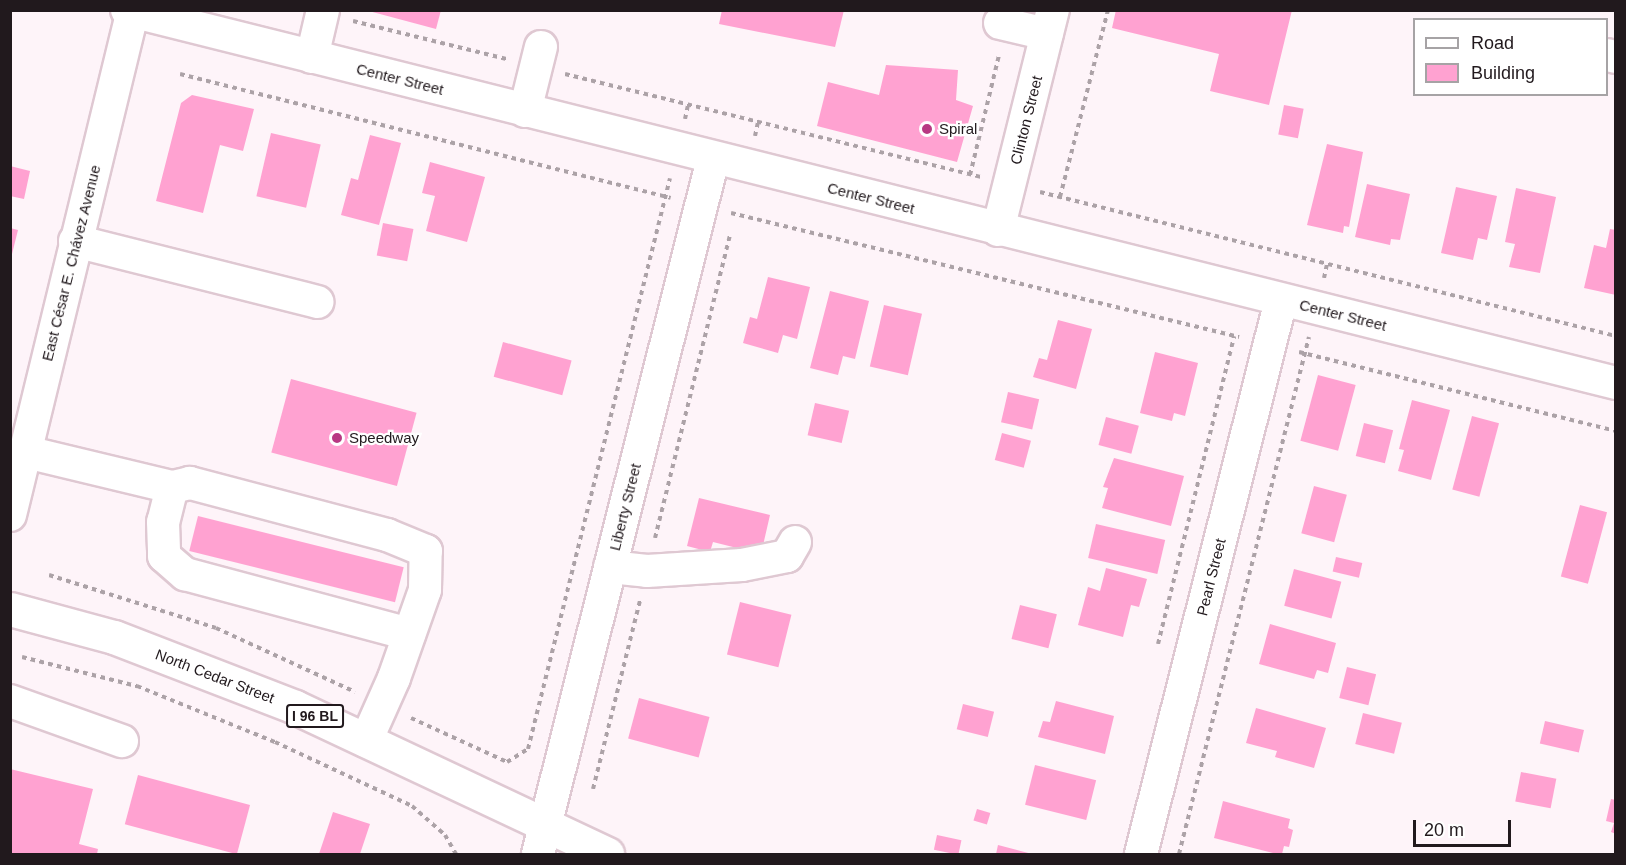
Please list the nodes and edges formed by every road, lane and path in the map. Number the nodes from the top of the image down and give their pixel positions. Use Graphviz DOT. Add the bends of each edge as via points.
graph roads {
  1 [pos="1108,10"];
  2 [pos="131,11"];
  3 [pos="323,12"];
  4 [pos="1050,22"];
  5 [pos="1003,23"];
  6 [pos="312,57"];
  7 [pos="538,57"];
  8 [pos="180,74"];
  9 [pos="688,105"];
  10 [pos="525,111"];
  11 [pos="758,122"];
  12 [pos="677,150"];
  13 [pos="713,159"];
  14 [pos="747,168"];
  15 [pos="970,175"];
  16 [pos="1010,185"];
  17 [pos="665,196"];
  18 [pos="1060,197"];
  19 [pos="701,206"];
  20 [pos="735,214"];
  21 [pos="998,230"];
  22 [pos="75,242"];
  23 [pos="1327,264"];
  24 [pos="1281,300"];
  25 [pos="317,302"];
  26 [pos="1316,309"];
  27 [pos="1234,336"];
  28 [pos="1616,336"];
  29 [pos="1270,345"];
  30 [pos="1305,354"];
  31 [pos="1616,382"];
  32 [pos="1616,431"];
  33 [pos="26,452"];
  34 [pos="172,487"];
  35 [pos="10,515"];
  36 [pos="795,542"];
  37 [pos="610,567"];
  38 [pos="647,571"];
  39 [pos="49,575"];
  40 [pos="10,609"];
  41 [pos="409,634"];
  42 [pos="1157,647"];
  43 [pos="22,657"];
  44 [pos="10,700"];
  45 [pos="382,705"];
  46 [pos="122,741"];
  47 [pos="366,741"];
  48 [pos="593,789"];
  49 [pos="541,840"];
  50 [pos="456,855"];
  51 [pos="607,855"];
  52 [pos="1141,855"];
  53 [pos="1179,855"];
  1 -- 18 [label="path"];
  2 -- 6 [label="street, Center Street"];
  2 -- 22 [label="street, East César E. Chávez Avenue"];
  3 -- 6 [label="street"];
  3 -- 7 [label="path"];
  4 -- 5 [label="street"];
  4 -- 16 [label="street, Clinton Street"];
  5 -- 15 [label="path"];
  6 -- 10 [label="street, Center Street"];
  7 -- 9 [label="path"];
  7 -- 10 [label="street"];
  8 -- 17 [label="path"];
  9 -- 11 [label="path"];
  9 -- 12 [label="path"];
  10 -- 12 [label="street, Center Street"];
  11 -- 14 [label="path"];
  11 -- 15 [label="path"];
  12 -- 13 [label="street, Center Street"];
  12 -- 17 [label="path"];
  13 -- 14 [label="street, Center Street"];
  13 -- 19 [label="street, Liberty Street"];
  14 -- 20 [label="path"];
  14 -- 21 [label="street, Center Street"];
  15 -- 16 [label="path"];
  16 -- 18 [label="path"];
  16 -- 21 [label="street, Clinton Street"];
  17 -- 19 [label="path"];
  17 -- 45 [label="path" via="528,749 507,762"];
  18 -- 23 [label="path"];
  19 -- 20 [label="path"];
  19 -- 37 [label="street, Liberty Street"];
  20 -- 27 [label="path"];
  20 -- 38 [label="path"];
  21 -- 24 [label="street, Center Street"];
  22 -- 25 [label="street"];
  22 -- 33 [label="street, East César E. Chávez Avenue"];
  23 -- 26 [label="path"];
  23 -- 28 [label="path"];
  24 -- 26 [label="street, Center Street"];
  24 -- 29 [label="street, Pearl Street"];
  26 -- 30 [label="path"];
  26 -- 31 [label="street, Center Street"];
  27 -- 29 [label="path"];
  27 -- 42 [label="path"];
  29 -- 30 [label="path"];
  29 -- 52 [label="street, Pearl Street"];
  30 -- 32 [label="path"];
  30 -- 53 [label="path"];
  33 -- 34 [label="street"];
  33 -- 35 [label="street, East César E. Chávez Avenue"];
  34 -- 41 [label="street" via="163,522 164,556 185,574"];
  34 -- 41 [label="street" via="190,483 387,535 426,550 425,590"];
  36 -- 38 [label="street" via="781,559"];
  37 -- 38 [label="street"];
  37 -- 49 [label="street, Liberty Street"];
  38 -- 48 [label="path"];
  39 -- 45 [label="path" via="216,628"];
  40 -- 47 [label="main road, North Cedar Street / I 96 BL" via="124,641 295,706"];
  41 -- 45 [label="street"];
  43 -- 50 [label="path" via="137,686 276,742 412,806 445,836"];
  44 -- 46 [label="street"];
  45 -- 47 [label="street"];
  47 -- 49 [label="main road, North Cedar Street / I 96 BL"];
  49 -- 51 [label="main road, North Cedar Street / I 96 BL"];
}
